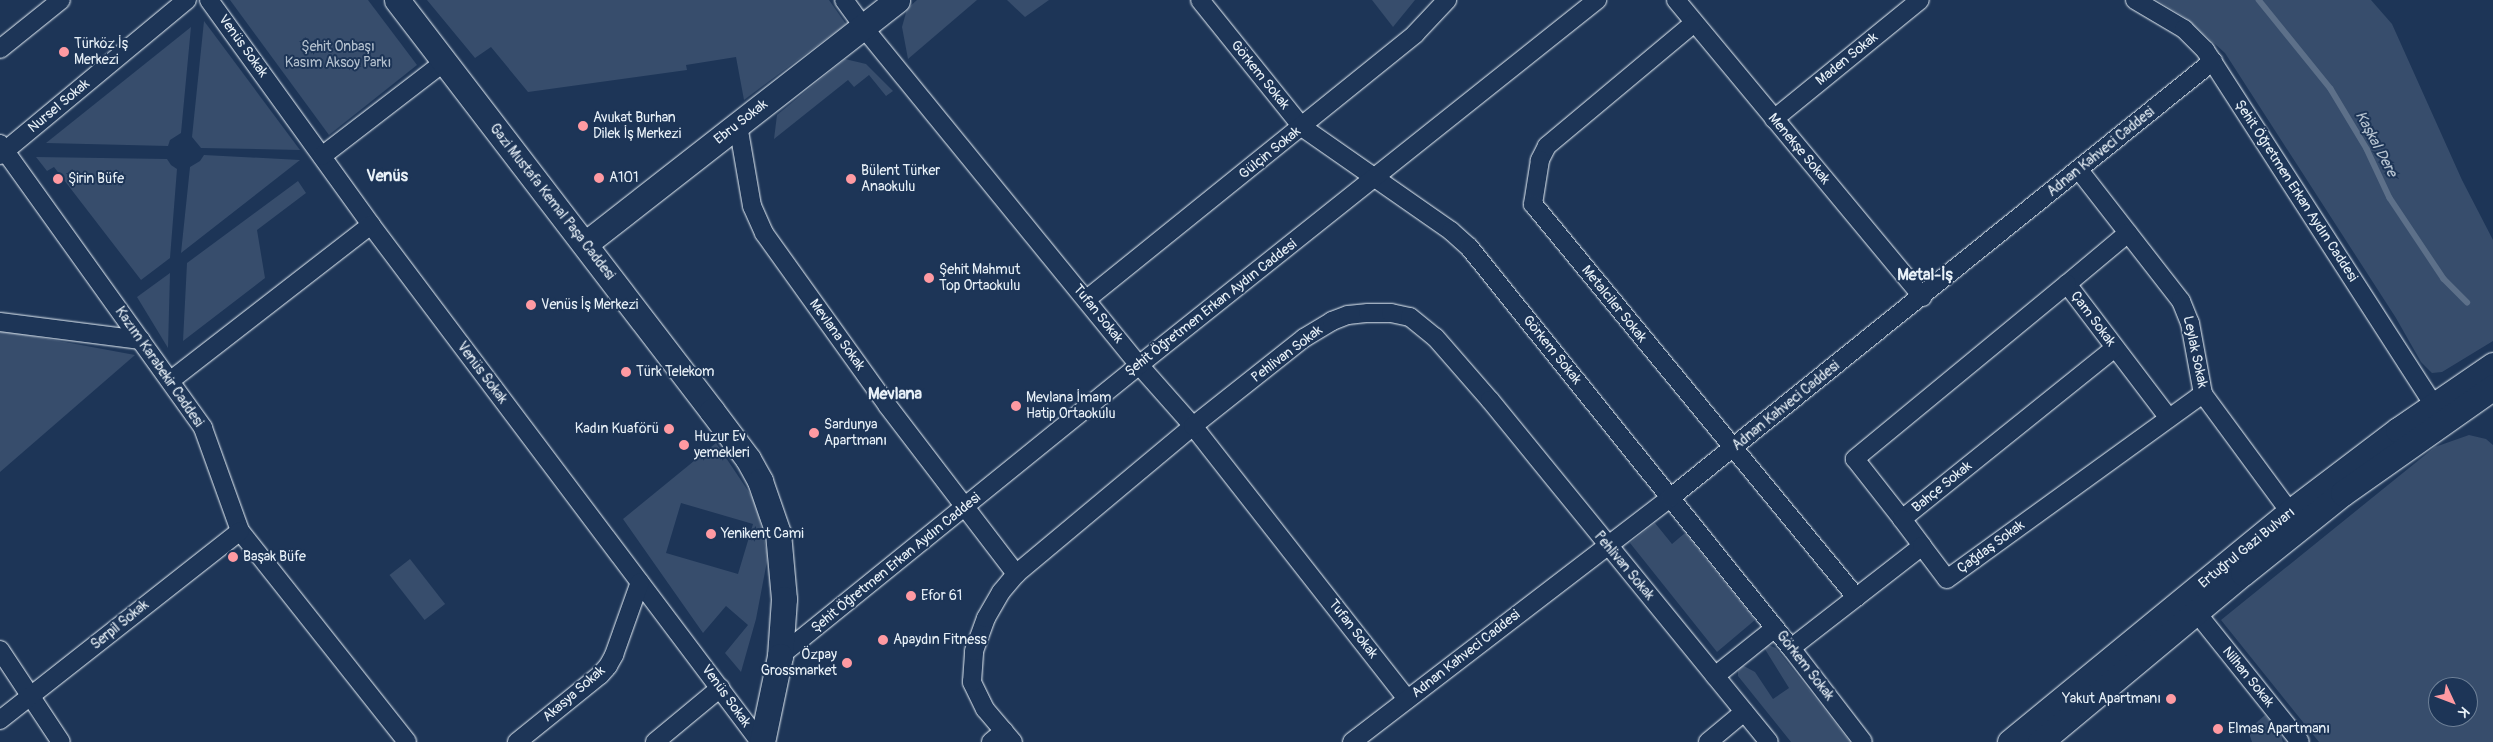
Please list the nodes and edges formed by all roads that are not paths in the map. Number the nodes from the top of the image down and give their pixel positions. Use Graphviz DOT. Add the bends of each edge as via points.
graph roads {
  1 [pos="61,0"];
  2 [pos="188,0"];
  3 [pos="209,0"];
  4 [pos="397,0"];
  5 [pos="844,0"];
  6 [pos="897,0"];
  7 [pos="1200,0"];
  8 [pos="1447,0"];
  9 [pos="1597,0"];
  10 [pos="1676,0"];
  11 [pos="1920,0"];
  12 [pos="2135,0"];
  13 [pos="1694,23"];
  14 [pos="864,28"];
  15 [pos="0,49"];
  16 [pos="2213,61"];
  17 [pos="444,62"];
  18 [pos="1774,119"];
  19 [pos="738,125"];
  20 [pos="1302,127"];
  21 [pos="2,150"];
  22 [pos="322,156"];
  23 [pos="2079,170"];
  24 [pos="1375,179"];
  25 [pos="371,225"];
  26 [pos="2128,233"];
  27 [pos="585,244"];
  28 [pos="2067,284"];
  29 [pos="1923,296"];
  30 [pos="1087,299"];
  31 [pos="0,322"];
  32 [pos="141,340"];
  33 [pos="2115,348"];
  34 [pos="1139,365"];
  35 [pos="2493,365"];
  36 [pos="170,380"];
  37 [pos="2203,394"];
  38 [pos="2490,396"];
  39 [pos="2434,405"];
  40 [pos="2168,418"];
  41 [pos="1193,426"];
  42 [pos="1733,448"];
  43 [pos="1670,498"];
  44 [pos="965,508"];
  45 [pos="2290,512"];
  46 [pos="1902,519"];
  47 [pos="240,532"];
  48 [pos="1607,546"];
  49 [pos="1922,546"];
  50 [pos="1016,574"];
  51 [pos="640,582"];
  52 [pos="1856,597"];
  53 [pos="2196,612"];
  54 [pos="1775,628"];
  55 [pos="1791,648"];
  56 [pos="0,650"];
  57 [pos="780,656"];
  58 [pos="1715,676"];
  59 [pos="720,688"];
  60 [pos="30,698"];
  61 [pos="1407,699"];
  62 [pos="1744,712"];
  63 [pos="0,720"];
  64 [pos="1003,738"];
  65 [pos="61,742"];
  66 [pos="407,742"];
  67 [pos="517,742"];
  68 [pos="654,742"];
  69 [pos="761,742"];
  70 [pos="1352,742"];
  71 [pos="1708,742"];
  72 [pos="1769,742"];
  73 [pos="1863,742"];
  74 [pos="2010,742"];
  75 [pos="2040,742"];
  76 [pos="2300,742"];
  1 -- 15 [label="street"];
  2 -- 21 [label="street, Nursel Sokak"];
  3 -- 22 [label="street, Venüs Sokak"];
  4 -- 17 [label="street, Gazi Mustafa Kemal Paşa Caddesi"];
  5 -- 14 [label="street, Tufan Sokak"];
  6 -- 14 [label="street, Ebru Sokak"];
  7 -- 20 [label="street, Görkem Sokak"];
  8 -- 20 [label="street, Gülçin Sokak" via="1415,34"];
  9 -- 24 [label="street, Şehit Öğretmen Erkan Aydın Caddesi"];
  10 -- 13 [label="street, Menekşe Sokak"];
  11 -- 18 [label="street, Maden Sokak"];
  12 -- 16 [label="street, Şehit Öğretmen Erkan Aydın Caddesi" via="2184,29"];
  13 -- 18 [label="street, Menekşe Sokak"];
  13 -- 42 [label="street, Metalciler Sokak" via="1548,146 1540,160 1533,204"];
  14 -- 19 [label="street, Ebru Sokak"];
  14 -- 30 [label="street, Tufan Sokak"];
  16 -- 23 [label="street, Adnan Kahveci Caddesi"];
  16 -- 39 [label="street, Şehit Öğretmen Erkan Aydın Caddesi"];
  17 -- 22 [label="street"];
  17 -- 27 [label="street, Gazi Mustafa Kemal Paşa Caddesi"];
  18 -- 29 [label="street, Menekşe Sokak"];
  19 -- 27 [label="street, Ebru Sokak"];
  19 -- 44 [label="street, Mevlana Sokak" via="752,206 764,233"];
  20 -- 24 [label="street, Görkem Sokak"];
  20 -- 30 [label="street, Gülçin Sokak"];
  21 -- 32 [label="street, Kazım Karabekir Caddesi"];
  22 -- 25 [label="street, Venüs Sokak"];
  23 -- 26 [label="street, Leylak Sokak"];
  23 -- 29 [label="street, Adnan Kahveci Caddesi"];
  24 -- 34 [label="street, Şehit Öğretmen Erkan Aydın Caddesi"];
  24 -- 43 [label="street, Görkem Sokak" via="1452,231 1469,247"];
  25 -- 36 [label="street"];
  25 -- 51 [label="street, Venüs Sokak"];
  26 -- 28 [label="street, Çam Sokak"];
  26 -- 37 [label="street, Leylak Sokak" via="2187,312"];
  27 -- 57 [label="street, Gazi Mustafa Kemal Paşa Caddesi" via="748,459 760,481 778,533 782,557 784,599"];
  28 -- 33 [label="street, Çam Sokak"];
  28 -- 46 [label="street, Bahçe Sokak" via="1855,459"];
  29 -- 42 [label="street, Adnan Kahveci Caddesi"];
  30 -- 34 [label="street, Tufan Sokak"];
  31 -- 32 [label="street"];
  32 -- 36 [label="street, Kazım Karabekir Caddesi"];
  33 -- 40 [label="street, Çam Sokak"];
  33 -- 46 [label="street, Bahçe Sokak"];
  34 -- 41 [label="street, Tufan Sokak"];
  34 -- 44 [label="street, Şehit Öğretmen Erkan Aydın Caddesi"];
  35 -- 39 [label="street, Ertuğrul Gazi Bulvarı"];
  36 -- 47 [label="street, Kazım Karabekir Caddesi" via="203,428"];
  37 -- 40 [label="street, Çağdaş Sokak"];
  37 -- 45 [label="street, Leylak Sokak"];
  38 -- 53 [label="street, Ertuğrul Gazi Bulvarı" via="2343,493"];
  39 -- 45 [label="street, Ertuğrul Gazi Bulvarı"];
  40 -- 49 [label="street, Çağdaş Sokak" via="1947,579"];
  41 -- 48 [label="street, Pehlivan Sokak" via="1304,338 1332,321 1368,312 1410,317 1435,337 1490,400"];
  41 -- 50 [label="street, Pehlivan Sokak"];
  41 -- 61 [label="street, Tufan Sokak"];
  42 -- 43 [label="street, Adnan Kahveci Caddesi"];
  42 -- 52 [label="street, Metalciler Sokak"];
  43 -- 48 [label="street, Adnan Kahveci Caddesi"];
  43 -- 54 [label="street, Görkem Sokak"];
  44 -- 50 [label="street, Mevlana Sokak"];
  44 -- 57 [label="street, Şehit Öğretmen Erkan Aydın Caddesi"];
  45 -- 74 [label="street, Ertuğrul Gazi Bulvarı"];
  46 -- 49 [label="street"];
  47 -- 60 [label="street, Serpil Sokak"];
  47 -- 66 [label="street, Kazım Karabekir Caddesi"];
  48 -- 58 [label="street, Pehlivan Sokak"];
  48 -- 61 [label="street, Adnan Kahveci Caddesi"];
  49 -- 52 [label="street"];
  50 -- 64 [label="street, Pehlivan Sokak" via="986,618 971,668 977,695"];
  51 -- 59 [label="street, Venüs Sokak"];
  51 -- 67 [label="street, Akasya Sokak" via="608,666"];
  52 -- 55 [label="street"];
  53 -- 75 [label="street, Ertuğrul Gazi Bulvarı"];
  53 -- 76 [label="street, Nilhan Sokak"];
  54 -- 55 [label="street, Görkem Sokak"];
  54 -- 58 [label="street"];
  55 -- 73 [label="street, Görkem Sokak"];
  56 -- 60 [label="street"];
  57 -- 69 [label="street, Gazi Mustafa Kemal Paşa Caddesi"];
  58 -- 62 [label="street, Pehlivan Sokak"];
  59 -- 68 [label="street"];
  59 -- 69 [label="street, Venüs Sokak"];
  60 -- 63 [label="street, Serpil Sokak"];
  60 -- 65 [label="street"];
  61 -- 70 [label="street, Adnan Kahveci Caddesi"];
  62 -- 71 [label="street"];
  62 -- 72 [label="street, Pehlivan Sokak"];
}
